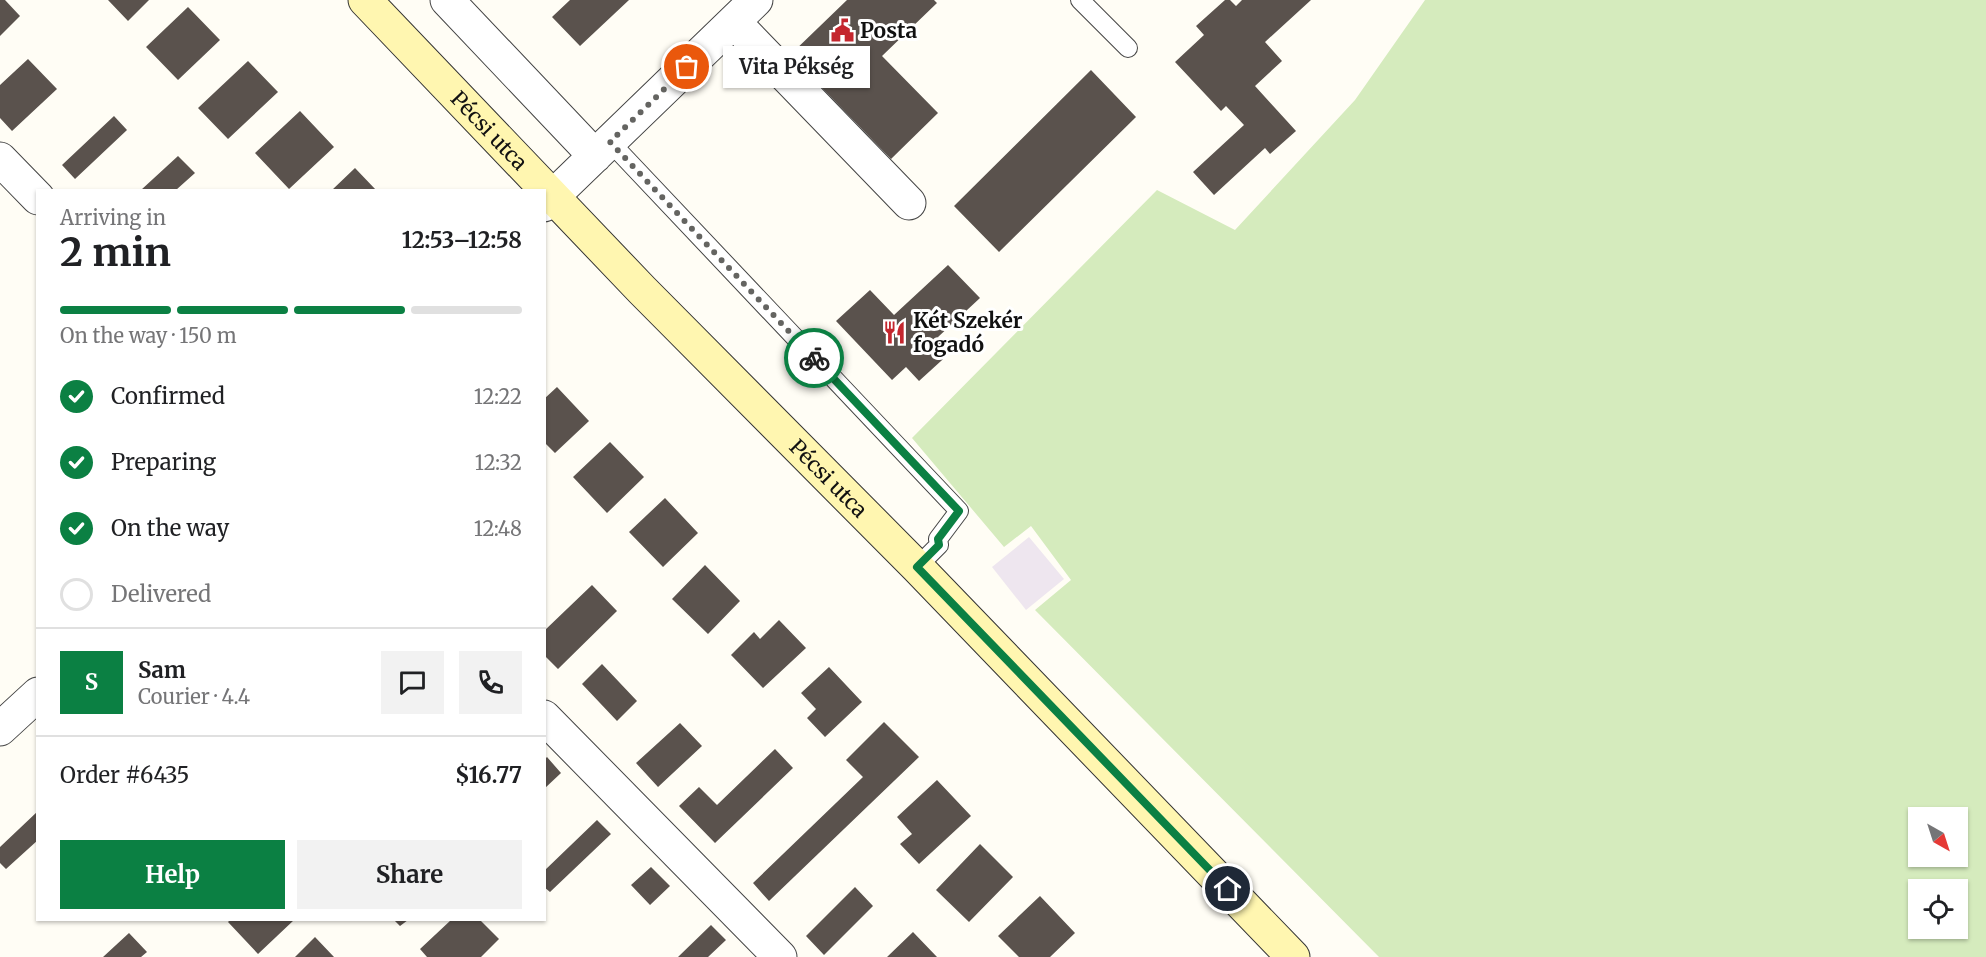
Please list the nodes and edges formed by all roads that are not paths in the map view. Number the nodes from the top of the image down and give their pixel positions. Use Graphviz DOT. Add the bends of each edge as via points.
graph roads {
  1 [pos="365,0"];
  2 [pos="447,0"];
  3 [pos="1080,0"];
  4 [pos="745,11"];
  5 [pos="1128,48"];
  6 [pos="603,149"];
  7 [pos="0,159"];
  8 [pos="538,189"];
  9 [pos="36,196"];
  10 [pos="549,201"];
  11 [pos="909,203"];
  12 [pos="917,567"];
  13 [pos="36,696"];
  14 [pos="546,719"];
  15 [pos="0,729"];
  16 [pos="780,957"];
  17 [pos="1293,957"];
  1 -- 8 [label="main road, Pécsi utca"];
  2 -- 6 [label="street"];
  3 -- 5 [label="lane"];
  4 -- 6 [label="street"];
  4 -- 11 [label="street"];
  6 -- 10 [label="street"];
  6 -- 12 [label="lane" via="656,191 959,511 938,539 939,545"];
  7 -- 9 [label="street"];
  10 -- 12 [label="main road, Pécsi utca"];
  12 -- 17 [label="main road, Pécsi utca"];
  13 -- 15 [label="street"];
  14 -- 16 [label="street"];
}
